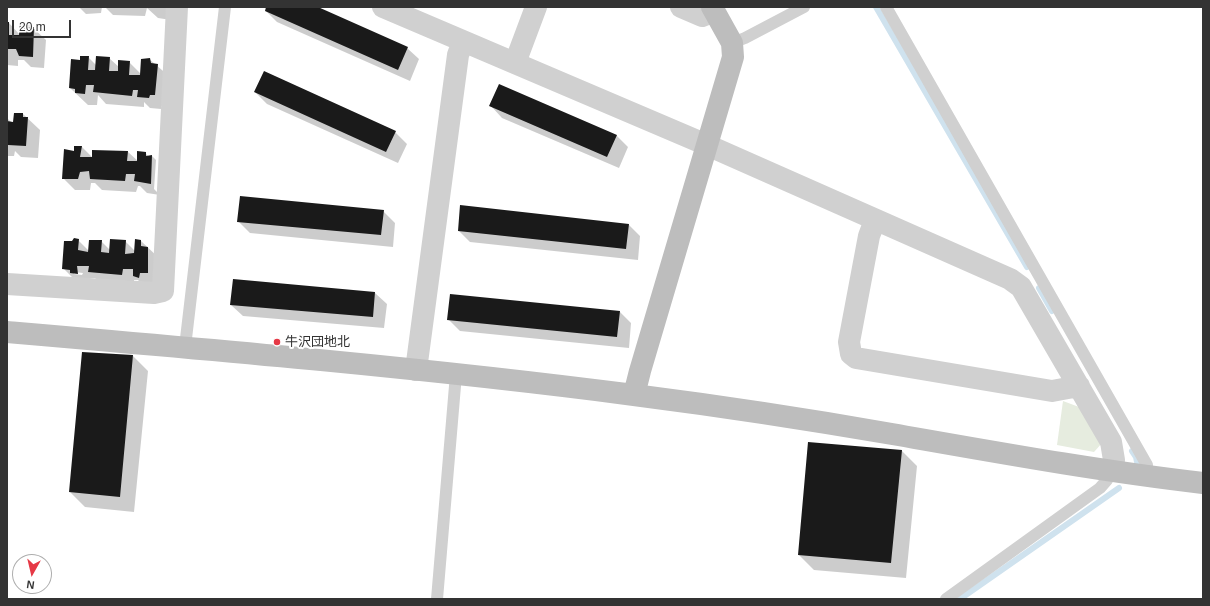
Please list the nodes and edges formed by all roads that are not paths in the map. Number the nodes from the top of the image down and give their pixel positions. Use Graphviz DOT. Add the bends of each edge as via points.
graph roads {
  1 [pos="177,7"];
  2 [pos="225,7"];
  3 [pos="383,7"];
  4 [pos="536,7"];
  5 [pos="681,7"];
  6 [pos="804,7"];
  7 [pos="886,7"];
  8 [pos="713,9"];
  9 [pos="463,41"];
  10 [pos="732,43"];
  11 [pos="515,63"];
  12 [pos="707,145"];
  13 [pos="875,220"];
  14 [pos="7,284"];
  15 [pos="7,332"];
  16 [pos="185,347"];
  17 [pos="416,370"];
  18 [pos="456,374"];
  19 [pos="1079,386"];
  20 [pos="634,395"];
  21 [pos="1111,471"];
  22 [pos="1147,477"];
  23 [pos="1203,483"];
  24 [pos="437,599"];
  25 [pos="946,599"];
  1 -- 14 [label="street" via="163,291 154,293"];
  2 -- 16 [label="lane"];
  3 -- 9 [label="street"];
  4 -- 11 [label="street"];
  5 -- 8 [label="street" via="702,16"];
  6 -- 10 [label="lane"];
  7 -- 22 [label="lane" via="1147,464"];
  8 -- 10 [label="street"];
  9 -- 11 [label="street"];
  9 -- 17 [label="street" via="458,55"];
  10 -- 12 [label="street" via="733,57"];
  11 -- 12 [label="street"];
  12 -- 13 [label="street"];
  12 -- 20 [label="street"];
  13 -- 19 [label="street" via="1010,279 1021,287"];
  13 -- 19 [label="street" via="869,236 849,342 851,354 856,358 1052,391"];
  15 -- 16 [label="street"];
  16 -- 17 [label="street"];
  17 -- 18 [label="street"];
  18 -- 20 [label="street"];
  18 -- 24 [label="lane"];
  19 -- 21 [label="street" via="1111,442 1114,460"];
  20 -- 21 [label="street" via="888,433"];
  21 -- 22 [label="street"];
  21 -- 25 [label="lane" via="1100,488"];
  22 -- 23 [label="street"];
}
